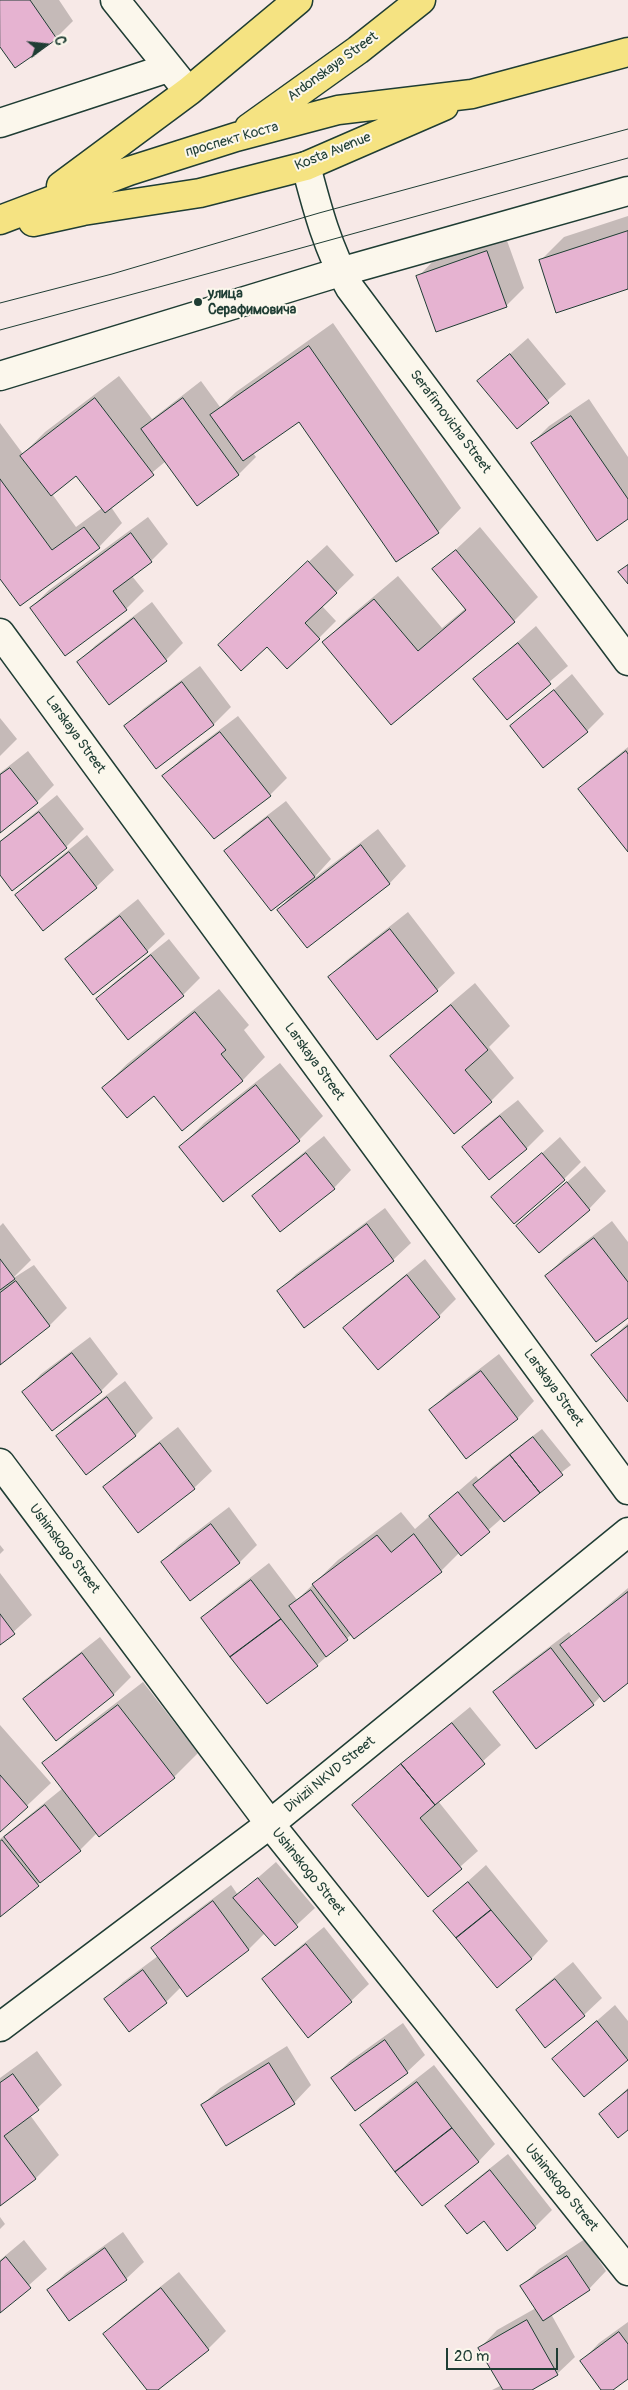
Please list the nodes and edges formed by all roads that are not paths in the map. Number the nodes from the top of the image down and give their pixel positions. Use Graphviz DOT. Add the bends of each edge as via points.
graph roads {
  1 [pos="115,0"];
  2 [pos="298,0"];
  3 [pos="421,0"];
  4 [pos="628,52"];
  5 [pos="168,68"];
  6 [pos="189,91"];
  7 [pos="472,94"];
  8 [pos="0,123"];
  9 [pos="236,137"];
  10 [pos="306,166"];
  11 [pos="628,191"];
  12 [pos="27,209"];
  13 [pos="83,211"];
  14 [pos="0,220"];
  15 [pos="0,229"];
  16 [pos="340,272"];
  17 [pos="0,376"];
  18 [pos="0,633"];
  19 [pos="628,661"];
  20 [pos="0,1463"];
  21 [pos="628,1490"];
  22 [pos="628,1532"];
  23 [pos="270,1824"];
  24 [pos="0,2027"];
  25 [pos="628,2271"];
  1 -- 5 [label="street"];
  2 -- 6 [label="main road"];
  3 -- 9 [label="main road, Ardonskaya Street" via="358,50"];
  4 -- 7 [label="main road, Kosta Avenue"];
  5 -- 6 [label="street"];
  5 -- 8 [label="street"];
  6 -- 12 [label="main road"];
  7 -- 9 [label="main road, проспект Коста" via="338,110"];
  7 -- 10 [label="main road, Kosta Avenue"];
  9 -- 12 [label="main road, проспект Коста" via="129,171"];
  9 -- 13 [label="main road, Ardonskaya Street"];
  10 -- 13 [label="main road, Kosta Avenue" via="200,193"];
  10 -- 16 [label="street, Serafimovicha Street"];
  11 -- 16 [label="street"];
  12 -- 14 [label="main road, проспект Коста"];
  13 -- 15 [label="main road, Kosta Avenue"];
  16 -- 17 [label="street"];
  16 -- 19 [label="street, Serafimovicha Street"];
  18 -- 21 [label="street, Larskaya Street"];
  20 -- 23 [label="street, Ushinskogo Street"];
  22 -- 23 [label="street, Divizii NKVD Street"];
  23 -- 24 [label="street, Divizii NKVD Street"];
  23 -- 25 [label="street, Ushinskogo Street"];
}
